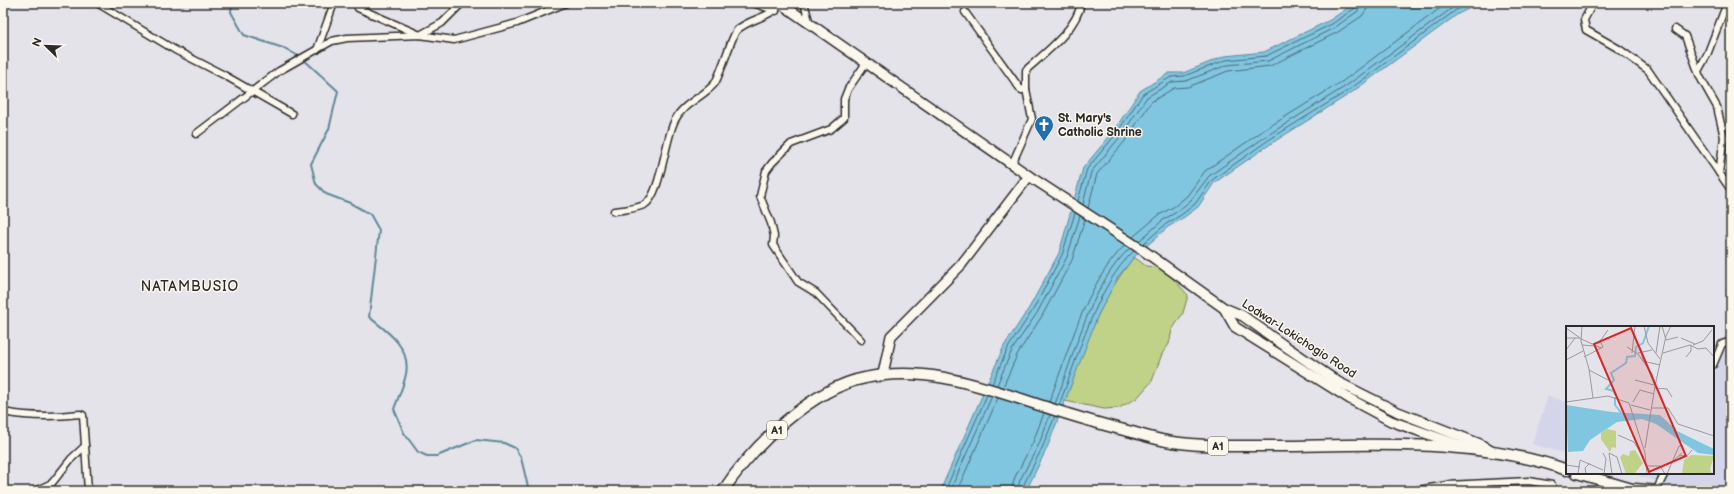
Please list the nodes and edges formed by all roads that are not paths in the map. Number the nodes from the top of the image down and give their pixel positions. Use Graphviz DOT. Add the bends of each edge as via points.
graph roads {
  1 [pos="98,3"];
  2 [pos="334,3"];
  3 [pos="462,3"];
  4 [pos="566,3"];
  5 [pos="753,3"];
  6 [pos="804,3"];
  7 [pos="1081,3"];
  8 [pos="1593,3"];
  9 [pos="1727,3"];
  10 [pos="779,6"];
  11 [pos="358,8"];
  12 [pos="965,12"];
  13 [pos="810,24"];
  14 [pos="1676,29"];
  15 [pos="420,35"];
  16 [pos="317,50"];
  17 [pos="866,63"];
  18 [pos="1698,71"];
  19 [pos="1026,89"];
  20 [pos="252,92"];
  21 [pos="292,114"];
  22 [pos="196,134"];
  23 [pos="1012,164"];
  24 [pos="1719,173"];
  25 [pos="1029,176"];
  26 [pos="1731,190"];
  27 [pos="614,211"];
  28 [pos="1224,308"];
  29 [pos="861,340"];
  30 [pos="1731,340"];
  31 [pos="1714,363"];
  32 [pos="883,374"];
  33 [pos="3,412"];
  34 [pos="85,446"];
  35 [pos="1471,450"];
  36 [pos="1491,451"];
  37 [pos="1566,470"];
  38 [pos="1581,474"];
  39 [pos="1664,474"];
  40 [pos="52,484"];
  41 [pos="1552,485"];
  42 [pos="1637,490"];
  43 [pos="35,491"];
  44 [pos="45,491"];
  45 [pos="88,491"];
  46 [pos="723,491"];
  47 [pos="1412,491"];
  48 [pos="1656,491"];
  1 -- 20 [label="street" via="175,50"];
  2 -- 16 [label="street"];
  3 -- 15 [label="street" via="442,23"];
  4 -- 15 [label="street" via="517,24 454,40"];
  5 -- 10 [label="street"];
  6 -- 13 [label="street"];
  7 -- 19 [label="street" via="1080,10 1060,40 1026,70"];
  8 -- 24 [label="street" via="1584,20 1586,30 1620,49 1648,70"];
  9 -- 18 [label="street" via="1707,55"];
  10 -- 13 [label="main road"];
  10 -- 27 [label="street" via="736,30 726,60 714,83 684,108 674,120 658,180 648,202 642,206"];
  11 -- 15 [label="street"];
  12 -- 19 [label="street" via="1021,90"];
  13 -- 17 [label="main road"];
  14 -- 18 [label="street" via="1685,36"];
  15 -- 16 [label="street" via="347,38 332,41"];
  16 -- 20 [label="street" via="279,71"];
  17 -- 23 [label="main road"];
  17 -- 29 [label="street" via="844,99 844,118 831,129 792,144 766,171 760,196 771,223 773,245 786,266 798,282 816,293"];
  18 -- 24 [label="street" via="1717,107 1722,125 1724,147"];
  19 -- 23 [label="street" via="1032,120"];
  20 -- 21 [label="street"];
  20 -- 22 [label="street"];
  23 -- 25 [label="main road"];
  24 -- 26 [label="street"];
  25 -- 28 [label="main road, Lodwar-Lokichogio Road / A1" via="1144,251"];
  25 -- 32 [label="main road" via="961,265 892,336"];
  28 -- 35 [label="main road, Lodwar-Lokichogio Road / A1" via="1236,327 1350,399 1391,421"];
  28 -- 36 [label="main road, Lodwar-Lokichogio Road / A1" via="1243,316 1338,382 1398,412 1480,444"];
  30 -- 31 [label="street" via="1722,344"];
  32 -- 35 [label="highway, Lodwar-Lokichogio Road / A1" via="929,374 974,384 1087,421 1170,442 1215,446 1428,446"];
  32 -- 46 [label="highway, A1" via="844,383 808,404 786,421 745,462"];
  33 -- 34 [label="street" via="26,416 83,415"];
  34 -- 40 [label="street" via="71,459"];
  34 -- 45 [label="street"];
  35 -- 36 [label="highway, Lodwar-Lokichogio Road / A1"];
  36 -- 37 [label="highway, Lodwar-Lokichogio Road / A1" via="1542,460"];
  38 -- 42 [label="highway"];
  39 -- 48 [label="street"];
  40 -- 43 [label="street"];
  40 -- 44 [label="street"];
  41 -- 47 [label="street" via="1529,482 1447,485"];
  42 -- 48 [label="highway"];
}
